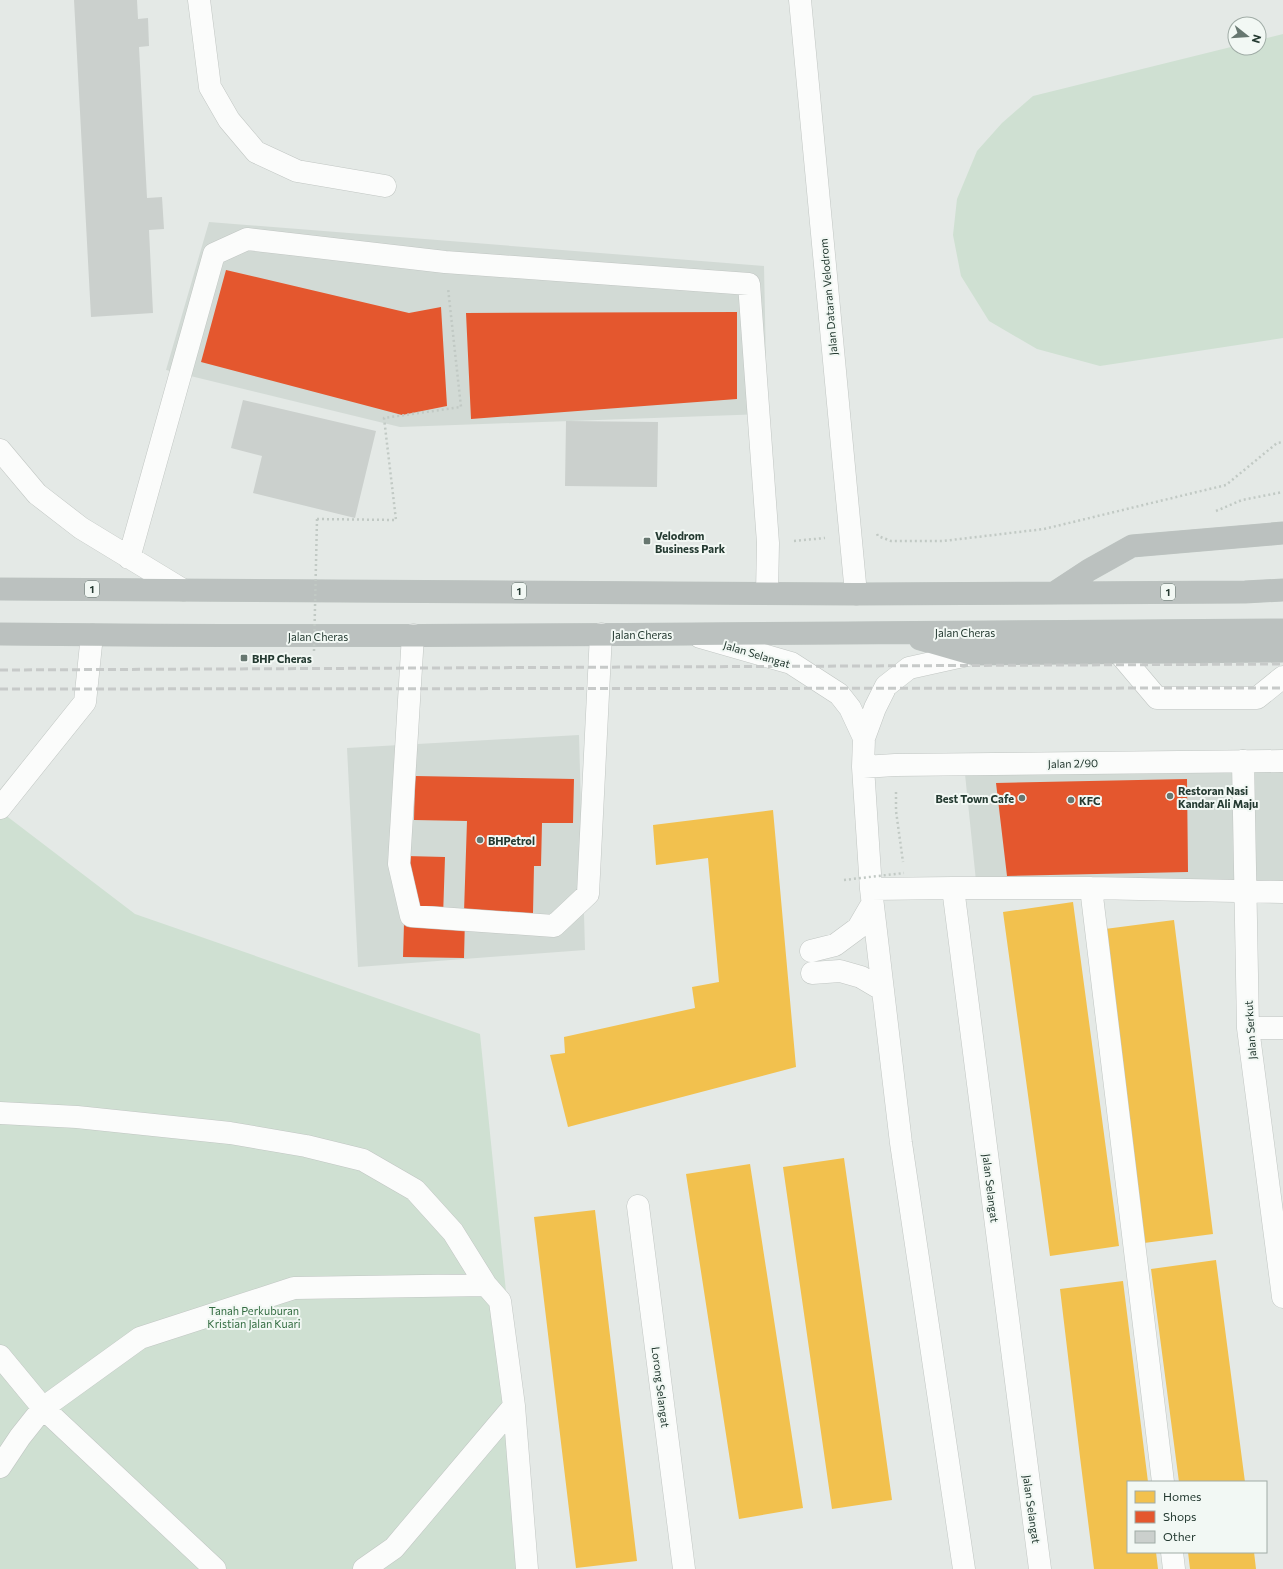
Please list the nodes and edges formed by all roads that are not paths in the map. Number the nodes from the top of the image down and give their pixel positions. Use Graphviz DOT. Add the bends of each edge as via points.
graph roads {
  1 [pos="199,0"];
  2 [pos="800,0"];
  3 [pos="385,186"];
  4 [pos="0,450"];
  5 [pos="1283,533"];
  6 [pos="130,558"];
  7 [pos="0,588"];
  8 [pos="183,590"];
  9 [pos="1283,590"];
  10 [pos="767,593"];
  11 [pos="1054,593"];
  12 [pos="856,594"];
  13 [pos="1283,630"];
  14 [pos="898,632"];
  15 [pos="0,634"];
  16 [pos="601,634"];
  17 [pos="690,634"];
  18 [pos="92,635"];
  19 [pos="413,635"];
  20 [pos="1283,650"];
  21 [pos="1119,653"];
  22 [pos="972,654"];
  23 [pos="1283,677"];
  24 [pos="864,738"];
  25 [pos="1242,761"];
  26 [pos="1283,761"];
  27 [pos="863,767"];
  28 [pos="0,808"];
  29 [pos="953,888"];
  30 [pos="1091,888"];
  31 [pos="1246,891"];
  32 [pos="1283,892"];
  33 [pos="872,897"];
  34 [pos="811,950"];
  35 [pos="812,973"];
  36 [pos="883,990"];
  37 [pos="1248,1028"];
  38 [pos="1283,1028"];
  39 [pos="0,1113"];
  40 [pos="638,1206"];
  41 [pos="486,1285"];
  42 [pos="1283,1297"];
  43 [pos="0,1356"];
  44 [pos="514,1406"];
  45 [pos="43,1408"];
  46 [pos="0,1467"];
  47 [pos="1163,1481"];
  48 [pos="1172,1553"];
  49 [pos="215,1569"];
  50 [pos="364,1569"];
  51 [pos="527,1569"];
  52 [pos="684,1569"];
  53 [pos="964,1569"];
  54 [pos="1040,1569"];
  55 [pos="1174,1569"];
  1 -- 3 [label="street" via="210,88 229,120 256,152 297,171"];
  2 -- 12 [label="street, Jalan Dataran Velodrom"];
  4 -- 6 [label="street" via="37,494 81,528"];
  5 -- 11 [label="highway" via="1132,546"];
  6 -- 8 [label="street"];
  6 -- 10 [label="street" via="214,254 247,239 445,262 749,284 768,543"];
  7 -- 8 [label="highway, 1"];
  8 -- 10 [label="highway, 1"];
  9 -- 11 [label="highway, 1"];
  10 -- 12 [label="highway, 1"];
  11 -- 12 [label="highway, 1"];
  13 -- 14 [label="highway, Jalan Cheras" via="1119,633"];
  14 -- 17 [label="highway, Jalan Cheras"];
  14 -- 22 [label="highway"];
  15 -- 18 [label="highway, Jalan Cheras"];
  16 -- 17 [label="highway, Jalan Cheras"];
  16 -- 19 [label="highway, Jalan Cheras"];
  16 -- 19 [label="street" via="588,894 554,926 410,916 399,864"];
  17 -- 24 [label="street, Jalan Selangat" via="791,663 839,694 850,708"];
  18 -- 19 [label="highway, Jalan Cheras"];
  18 -- 28 [label="street" via="85,702"];
  20 -- 21 [label="highway"];
  21 -- 22 [label="highway"];
  21 -- 23 [label="street" via="1157,698 1257,698"];
  22 -- 24 [label="street, Jalan Selangat" via="909,668 886,686"];
  24 -- 27 [label="street, Jalan Selangat"];
  25 -- 26 [label="street, Jalan 2/90"];
  25 -- 27 [label="street, Jalan 2/90"];
  25 -- 31 [label="street, Jalan Serkut"];
  27 -- 33 [label="street, Jalan Selangat"];
  29 -- 30 [label="street"];
  29 -- 33 [label="street"];
  29 -- 54 [label="street, Jalan Selangat"];
  30 -- 31 [label="street"];
  30 -- 47 [label="street"];
  31 -- 32 [label="street"];
  31 -- 37 [label="street, Jalan Serkut"];
  33 -- 34 [label="street" via="858,928 835,945"];
  33 -- 36 [label="street, Jalan Selangat"];
  35 -- 36 [label="street" via="840,970 861,977"];
  36 -- 53 [label="street, Jalan Selangat" via="902,1151"];
  37 -- 38 [label="street"];
  37 -- 42 [label="street, Jalan Serkut"];
  39 -- 41 [label="street" via="77,1117 230,1133 306,1146 363,1160 415,1190 453,1232"];
  40 -- 52 [label="street, Lorong Selangat"];
  41 -- 44 [label="street" via="500,1301"];
  41 -- 45 [label="street" via="294,1288 140,1338"];
  43 -- 45 [label="street"];
  44 -- 50 [label="street" via="394,1548"];
  44 -- 51 [label="street"];
  45 -- 46 [label="street"];
  45 -- 49 [label="street"];
  48 -- 55 [label="street"];
}
